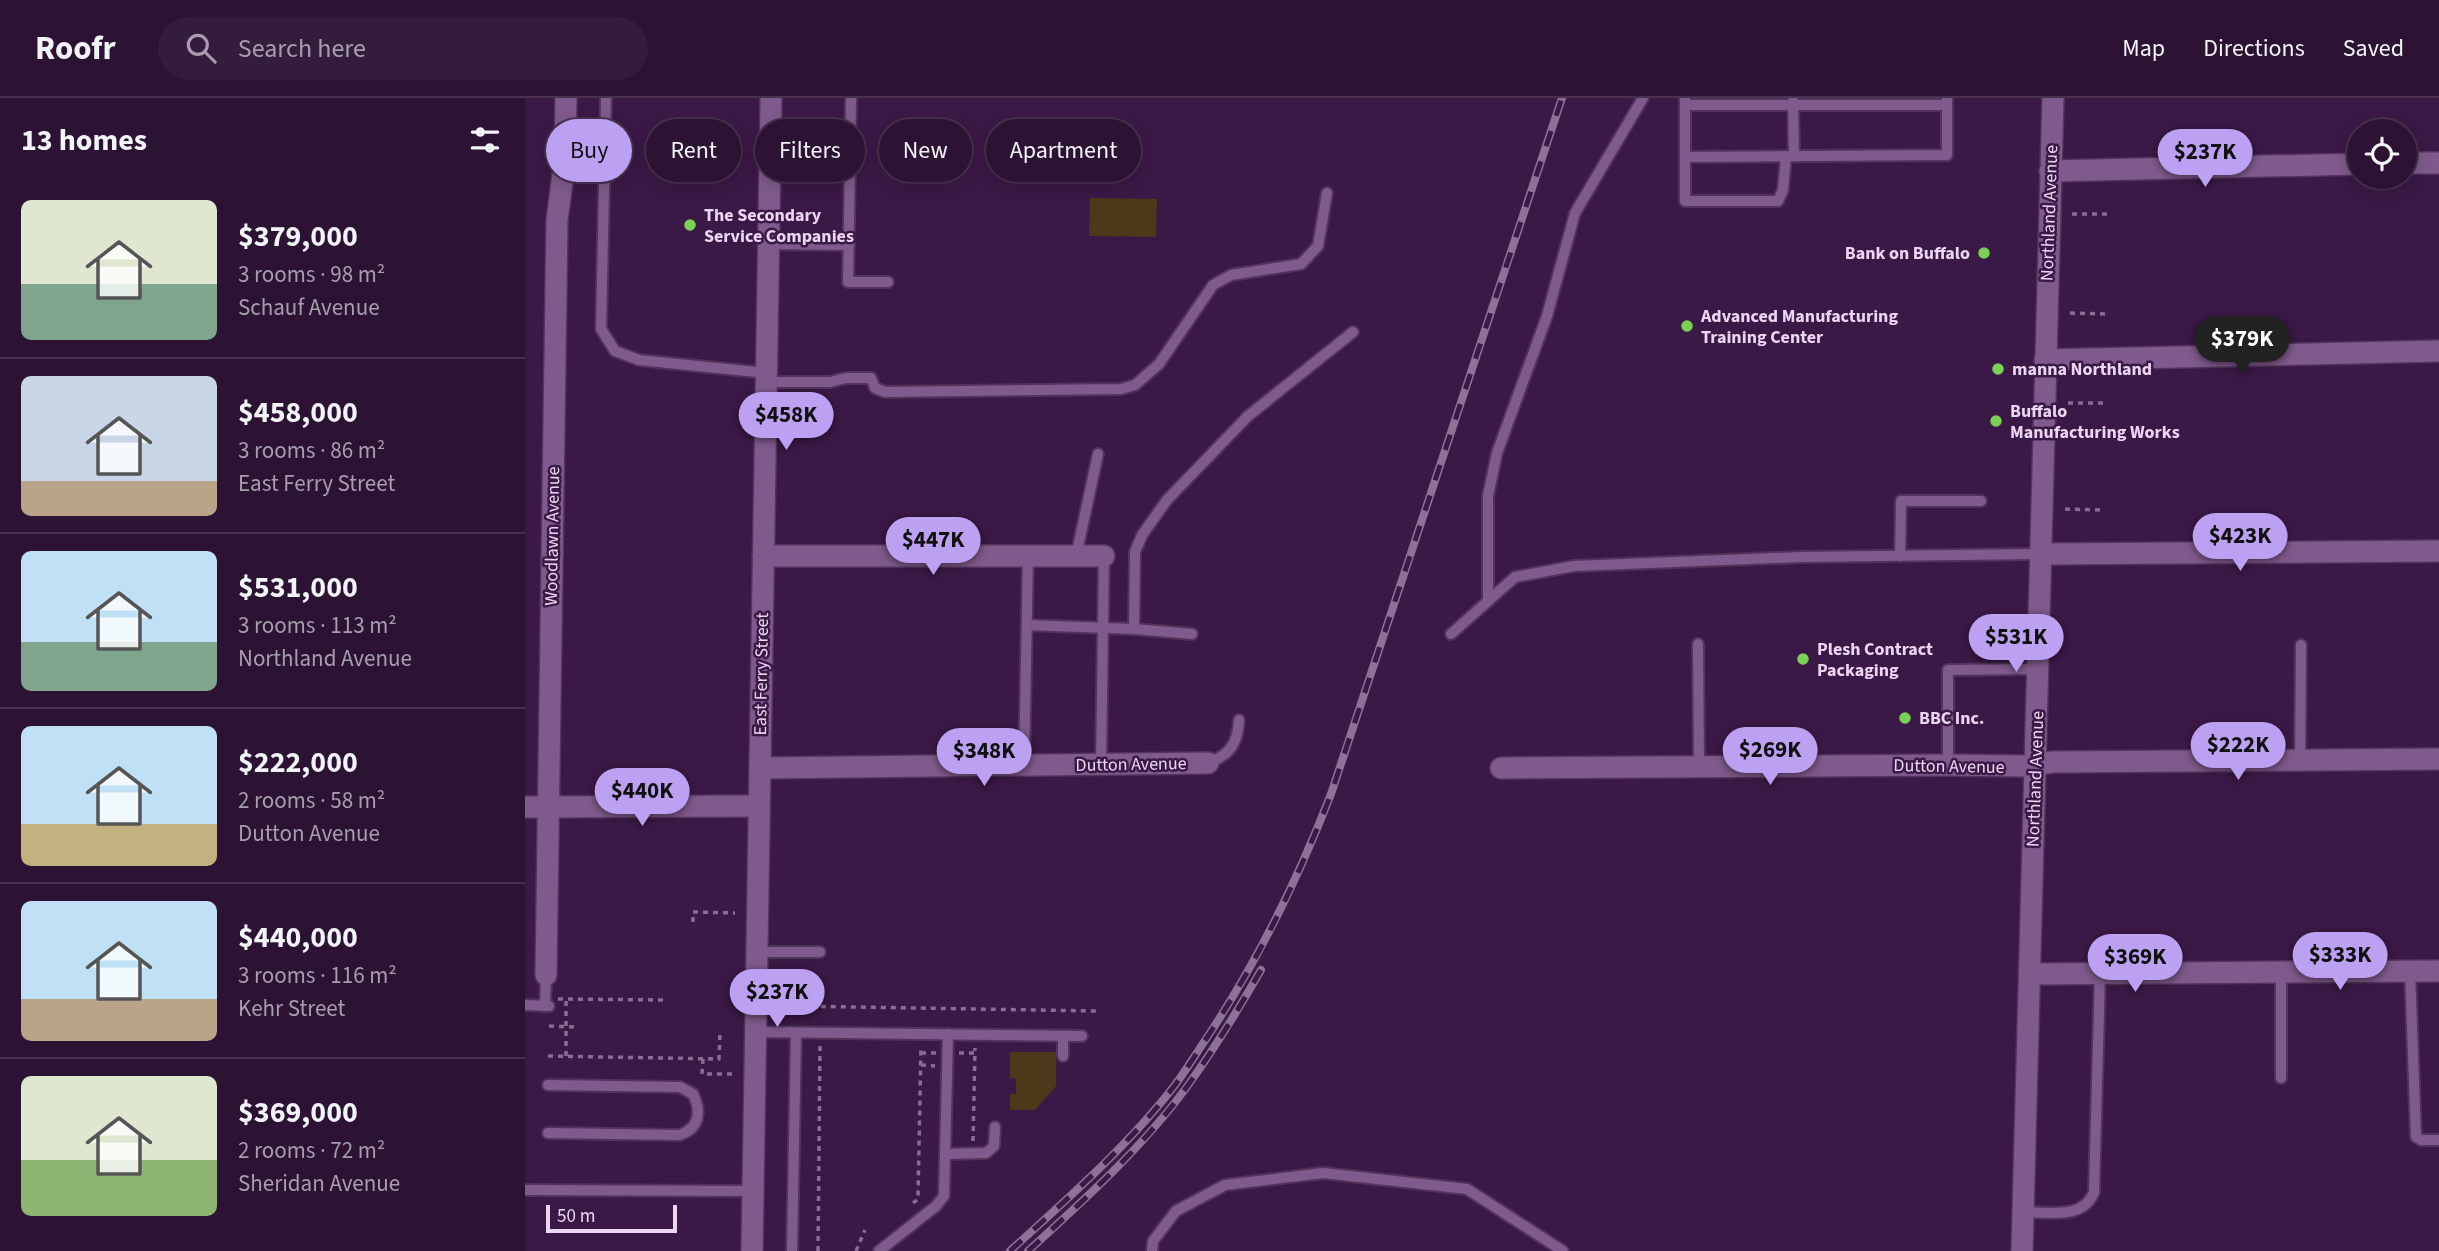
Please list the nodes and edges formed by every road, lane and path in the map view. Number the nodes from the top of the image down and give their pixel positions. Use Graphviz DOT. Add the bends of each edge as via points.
graph roads {
  1 [pos="566,98"];
  2 [pos="606,98"];
  3 [pos="771,98"];
  4 [pos="851,98"];
  5 [pos="1643,98"];
  6 [pos="2053,98"];
  7 [pos="1685,101"];
  8 [pos="1793,102"];
  9 [pos="1947,102"];
  10 [pos="1790,156"];
  11 [pos="1685,157"];
  12 [pos="2417,163"];
  13 [pos="2439,163"];
  14 [pos="2347,164"];
  15 [pos="2050,171"];
  16 [pos="1327,193"];
  17 [pos="2072,214"];
  18 [pos="2111,214"];
  19 [pos="769,244"];
  20 [pos="849,245"];
  21 [pos="888,282"];
  22 [pos="2070,313"];
  23 [pos="2108,314"];
  24 [pos="1353,332"];
  25 [pos="2439,351"];
  26 [pos="2045,360"];
  27 [pos="766,377"];
  28 [pos="2067,402"];
  29 [pos="2106,402"];
  30 [pos="1098,454"];
  31 [pos="1982,501"];
  32 [pos="2065,509"];
  33 [pos="2102,510"];
  34 [pos="2439,551"];
  35 [pos="2041,554"];
  36 [pos="1028,555"];
  37 [pos="1076,555"];
  38 [pos="1104,555"];
  39 [pos="763,556"];
  40 [pos="1900,556"];
  41 [pos="1488,601"];
  42 [pos="1027,625"];
  43 [pos="1103,627"];
  44 [pos="1134,629"];
  45 [pos="1192,634"];
  46 [pos="1451,634"];
  47 [pos="1698,644"];
  48 [pos="2301,645"];
  49 [pos="2038,669"];
  50 [pos="1239,720"];
  51 [pos="2439,759"];
  52 [pos="2299,761"];
  53 [pos="1208,763"];
  54 [pos="1101,765"];
  55 [pos="1948,765"];
  56 [pos="2035,765"];
  57 [pos="1024,766"];
  58 [pos="1699,766"];
  59 [pos="760,768"];
  60 [pos="1501,768"];
  61 [pos="759,806"];
  62 [pos="525,807"];
  63 [pos="548,807"];
  64 [pos="735,913"];
  65 [pos="693,922"];
  66 [pos="757,952"];
  67 [pos="820,952"];
  68 [pos="2410,971"];
  69 [pos="2439,971"];
  70 [pos="2281,972"];
  71 [pos="2100,973"];
  72 [pos="2030,974"];
  73 [pos="546,975"];
  74 [pos="778,988"];
  75 [pos="665,1000"];
  76 [pos="525,1006"];
  77 [pos="922,1008"];
  78 [pos="938,1008"];
  79 [pos="982,1009"];
  80 [pos="1068,1010"];
  81 [pos="1098,1011"];
  82 [pos="922,1016"];
  83 [pos="937,1016"];
  84 [pos="982,1018"];
  85 [pos="1068,1020"];
  86 [pos="549,1026"];
  87 [pos="566,1027"];
  88 [pos="575,1027"];
  89 [pos="756,1032"];
  90 [pos="796,1033"];
  91 [pos="720,1034"];
  92 [pos="948,1034"];
  93 [pos="1063,1036"];
  94 [pos="1083,1036"];
  95 [pos="821,1042"];
  96 [pos="921,1044"];
  97 [pos="975,1044"];
  98 [pos="921,1053"];
  99 [pos="936,1053"];
  100 [pos="957,1053"];
  101 [pos="975,1053"];
  102 [pos="548,1056"];
  103 [pos="1063,1056"];
  104 [pos="566,1057"];
  105 [pos="703,1059"];
  106 [pos="921,1065"];
  107 [pos="937,1066"];
  108 [pos="733,1074"];
  109 [pos="2281,1078"];
  110 [pos="548,1085"];
  111 [pos="811,1107"];
  112 [pos="820,1107"];
  113 [pos="964,1110"];
  114 [pos="974,1110"];
  115 [pos="995,1127"];
  116 [pos="548,1133"];
  117 [pos="2439,1140"];
  118 [pos="973,1149"];
  119 [pos="919,1152"];
  120 [pos="929,1152"];
  121 [pos="946,1154"];
  122 [pos="810,1186"];
  123 [pos="819,1186"];
  124 [pos="525,1190"];
  125 [pos="753,1191"];
  126 [pos="913,1203"];
  127 [pos="2023,1212"];
  128 [pos="865,1230"];
  129 [pos="752,1251"];
  130 [pos="792,1251"];
  131 [pos="818,1251"];
  132 [pos="856,1251"];
  133 [pos="879,1251"];
  134 [pos="1151,1251"];
  135 [pos="1563,1251"];
  136 [pos="2022,1251"];
  1 -- 63 [label="street, Woodlawn Avenue" via="557,220"];
  2 -- 27 [label="lane" via="601,329 615,351 639,360"];
  3 -- 19 [label="street, East Ferry Street"];
  4 -- 20 [label="lane"];
  5 -- 41 [label="lane" via="1575,213 1546,316 1497,453 1488,496"];
  6 -- 15 [label="street, Northland Avenue"];
  7 -- 8 [label="lane"];
  7 -- 11 [label="lane"];
  8 -- 9 [label="lane"];
  8 -- 10 [label="lane"];
  9 -- 10 [label="lane" via="1947,155"];
  10 -- 11 [label="lane"];
  10 -- 11 [label="lane" via="1778,201 1685,201"];
  12 -- 13 [label="street"];
  14 -- 15 [label="street"];
  15 -- 26 [label="street, Northland Avenue"];
  16 -- 27 [label="lane" via="1318,246 1301,264 1231,275 1213,285 1159,365 1135,385 1121,389 885,393 871,378 830,382"];
  17 -- 18 [label="path"];
  19 -- 20 [label="lane"];
  19 -- 27 [label="street, East Ferry Street"];
  20 -- 21 [label="lane" via="848,282"];
  22 -- 23 [label="path"];
  24 -- 44 [label="lane" via="1248,416 1167,500 1135,552"];
  25 -- 26 [label="street"];
  26 -- 35 [label="street, Northland Avenue"];
  27 -- 39 [label="street, East Ferry Street"];
  28 -- 29 [label="path"];
  30 -- 37 [label="lane"];
  31 -- 40 [label="lane" via="1901,501"];
  32 -- 33 [label="path"];
  34 -- 35 [label="street"];
  35 -- 40 [label="lane"];
  35 -- 49 [label="street, Northland Avenue"];
  36 -- 37 [label="street"];
  36 -- 39 [label="street"];
  36 -- 42 [label="lane"];
  37 -- 38 [label="street"];
  38 -- 43 [label="lane"];
  39 -- 59 [label="street, East Ferry Street"];
  40 -- 41 [label="lane" via="1574,566 1515,577"];
  41 -- 46 [label="lane"];
  42 -- 43 [label="lane"];
  42 -- 57 [label="lane"];
  43 -- 44 [label="lane"];
  43 -- 54 [label="lane"];
  44 -- 45 [label="lane"];
  47 -- 58 [label="lane"];
  48 -- 52 [label="lane"];
  49 -- 55 [label="lane" via="1948,670"];
  49 -- 56 [label="street, Northland Avenue"];
  50 -- 53 [label="lane" via="1233,748"];
  51 -- 52 [label="street, Dutton Avenue"];
  52 -- 56 [label="street, Dutton Avenue"];
  53 -- 54 [label="street, Dutton Avenue"];
  54 -- 57 [label="street, Dutton Avenue"];
  55 -- 56 [label="street, Dutton Avenue"];
  55 -- 58 [label="street, Dutton Avenue"];
  56 -- 72 [label="street, Northland Avenue"];
  57 -- 59 [label="street, Dutton Avenue"];
  58 -- 60 [label="street, Dutton Avenue"];
  59 -- 61 [label="street, East Ferry Street"];
  61 -- 63 [label="street"];
  61 -- 66 [label="street, East Ferry Street"];
  62 -- 63 [label="street"];
  63 -- 73 [label="street, Woodlawn Avenue"];
  64 -- 65 [label="path" via="693,912"];
  66 -- 67 [label="lane"];
  66 -- 89 [label="street, East Ferry Street"];
  68 -- 69 [label="street"];
  68 -- 70 [label="street"];
  68 -- 117 [label="lane" via="2416,1137"];
  70 -- 71 [label="street"];
  70 -- 109 [label="lane"];
  71 -- 72 [label="street"];
  71 -- 127 [label="lane" via="2094,1192 2084,1207 2074,1211"];
  72 -- 127 [label="street, Northland Avenue"];
  73 -- 76 [label="lane" via="547,1006"];
  74 -- 77 [label="path" via="797,1006"];
  75 -- 87 [label="path" via="564,999"];
  77 -- 78 [label="path"];
  77 -- 82 [label="path"];
  78 -- 79 [label="path"];
  78 -- 83 [label="path"];
  79 -- 80 [label="path"];
  79 -- 84 [label="path"];
  80 -- 81 [label="path"];
  80 -- 85 [label="path"];
  86 -- 87 [label="path"];
  87 -- 88 [label="path"];
  87 -- 104 [label="path"];
  89 -- 90 [label="lane"];
  89 -- 125 [label="street, East Ferry Street"];
  90 -- 92 [label="lane"];
  90 -- 130 [label="lane"];
  91 -- 105 [label="path" via="719,1059"];
  92 -- 93 [label="lane"];
  92 -- 121 [label="lane"];
  93 -- 94 [label="lane"];
  93 -- 103 [label="lane"];
  95 -- 112 [label="path"];
  96 -- 98 [label="path"];
  97 -- 101 [label="path"];
  98 -- 99 [label="path"];
  98 -- 106 [label="path"];
  100 -- 101 [label="path"];
  101 -- 114 [label="path"];
  102 -- 104 [label="path"];
  104 -- 105 [label="path"];
  105 -- 108 [label="path" via="702,1073"];
  106 -- 107 [label="path"];
  106 -- 119 [label="path"];
  110 -- 116 [label="lane" via="680,1087 693,1094 699,1112 689,1132 679,1135"];
  111 -- 112 [label="path"];
  112 -- 123 [label="path"];
  113 -- 114 [label="path"];
  114 -- 118 [label="path"];
  115 -- 121 [label="lane" via="993,1146 986,1153"];
  119 -- 120 [label="path"];
  119 -- 126 [label="path" via="919,1199"];
  121 -- 133 [label="lane" via="944,1196"];
  122 -- 123 [label="path"];
  123 -- 131 [label="path"];
  124 -- 125 [label="lane"];
  125 -- 129 [label="street, East Ferry Street"];
  127 -- 136 [label="street, Northland Avenue"];
  128 -- 132 [label="path"];
  134 -- 135 [label="lane" via="1153,1241 1176,1211 1225,1185 1323,1173 1467,1189"];
}
